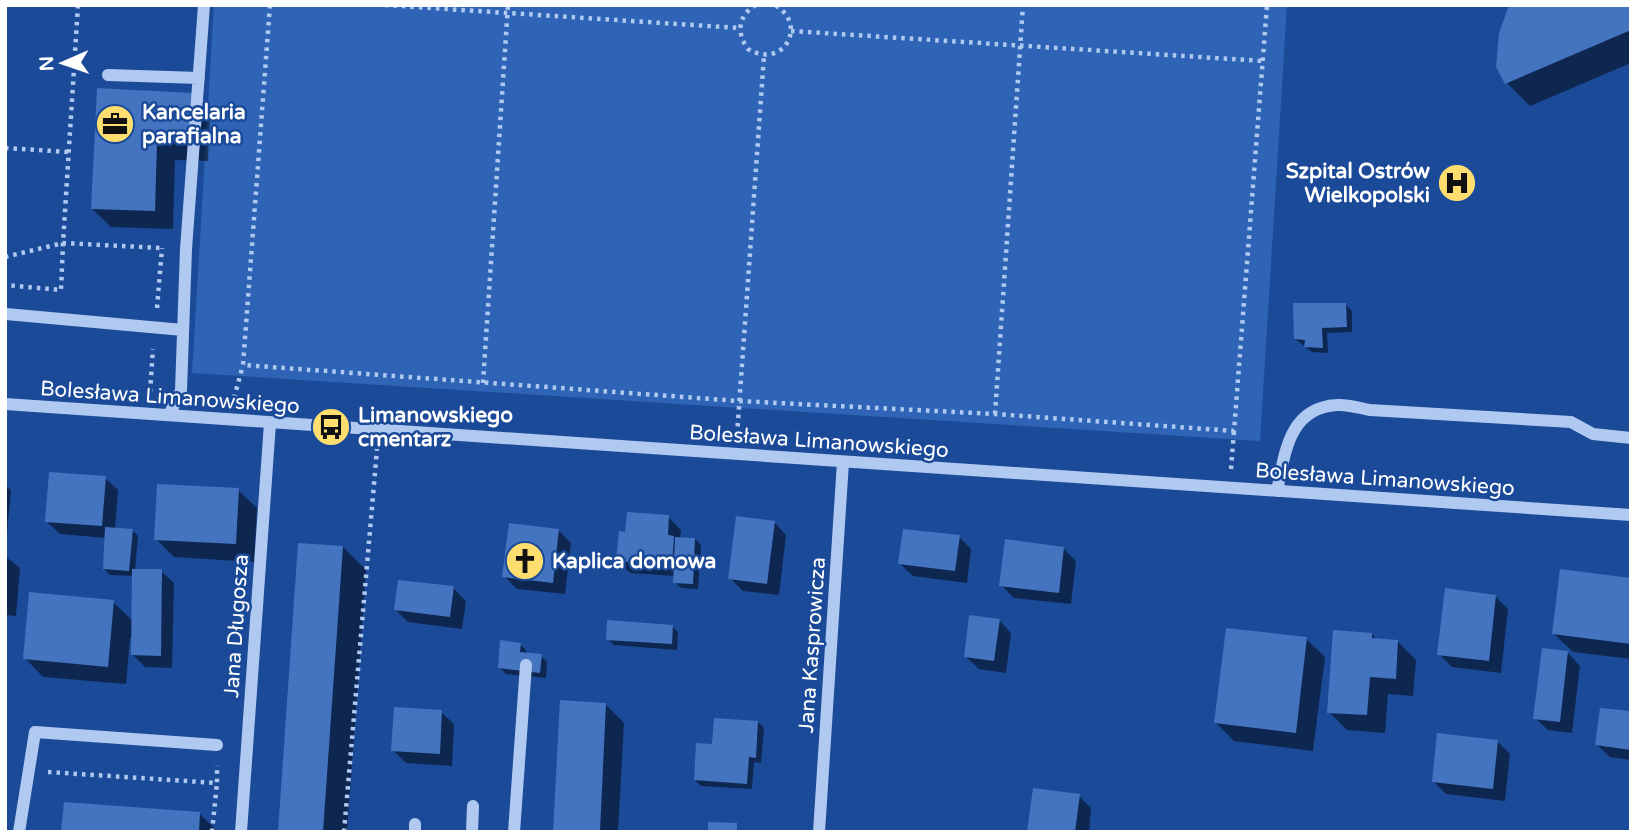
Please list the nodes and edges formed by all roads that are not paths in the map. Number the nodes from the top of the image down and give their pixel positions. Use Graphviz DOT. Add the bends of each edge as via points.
graph roads {
  1 [pos="204,5"];
  2 [pos="108,75"];
  3 [pos="199,78"];
  4 [pos="6,314"];
  5 [pos="183,330"];
  6 [pos="5,404"];
  7 [pos="169,415"];
  8 [pos="270,423"];
  9 [pos="1631,438"];
  10 [pos="843,462"];
  11 [pos="1277,491"];
  12 [pos="1631,515"];
  13 [pos="526,666"];
  14 [pos="217,745"];
  15 [pos="473,806"];
  16 [pos="19,832"];
  17 [pos="241,832"];
  18 [pos="472,832"];
  19 [pos="514,832"];
  20 [pos="819,832"];
  1 -- 3 [label="street"];
  2 -- 3 [label="street"];
  3 -- 5 [label="street"];
  4 -- 5 [label="street"];
  5 -- 7 [label="street" via="181,391"];
  6 -- 7 [label="street, Bolesława Limanowskiego"];
  7 -- 8 [label="street, Bolesława Limanowskiego"];
  8 -- 10 [label="street, Bolesława Limanowskiego"];
  8 -- 17 [label="street, Jana Długosza"];
  9 -- 11 [label="street" via="1593,434 1571,422 1370,410 1339,404 1318,408 1299,423 1287,440"];
  10 -- 11 [label="street, Bolesława Limanowskiego"];
  10 -- 20 [label="street, Jana Kasprowicza"];
  11 -- 12 [label="street, Bolesława Limanowskiego"];
  13 -- 19 [label="street"];
  14 -- 16 [label="street" via="35,732"];
  15 -- 18 [label="street"];
}
